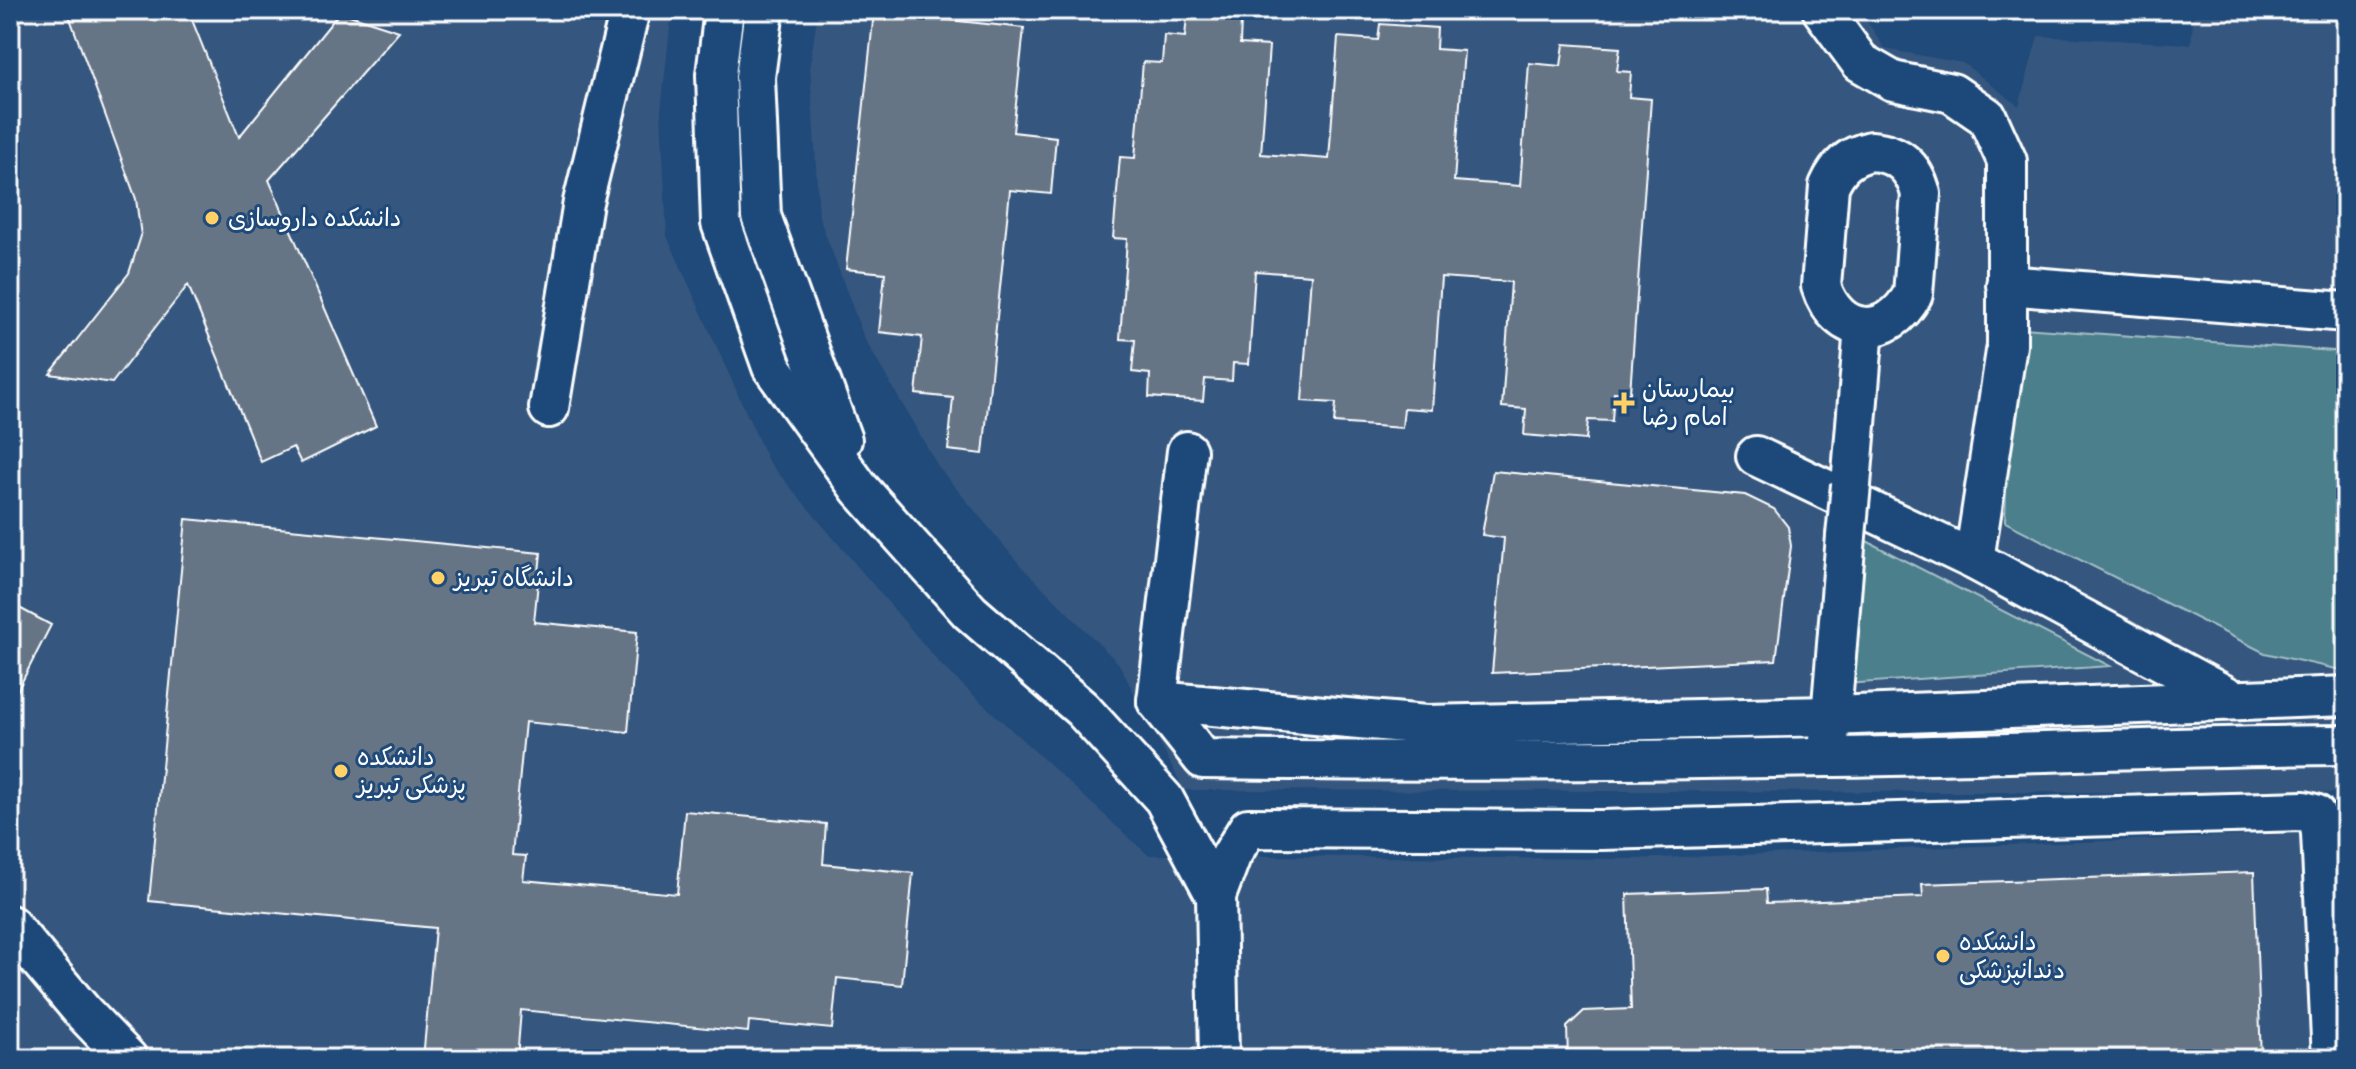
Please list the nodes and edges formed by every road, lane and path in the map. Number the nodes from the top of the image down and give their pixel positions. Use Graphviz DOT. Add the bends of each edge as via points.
graph roads {
  1 [pos="630,10"];
  2 [pos="724,10"];
  3 [pos="764,10"];
  4 [pos="1822,10"];
  5 [pos="2006,285"];
  6 [pos="2346,312"];
  7 [pos="1864,327"];
  8 [pos="549,408"];
  9 [pos="1187,451"];
  10 [pos="1756,456"];
  11 [pos="859,488"];
  12 [pos="1974,560"];
  13 [pos="2346,696"];
  14 [pos="1157,701"];
  15 [pos="2236,701"];
  16 [pos="1831,716"];
  17 [pos="2346,745"];
  18 [pos="2236,746"];
  19 [pos="1828,757"];
  20 [pos="1216,896"];
  21 [pos="10,925"];
  22 [pos="128,1059"];
  23 [pos="1219,1059"];
  24 [pos="2332,1059"];
  1 -- 8 [label="street" via="583,202"];
  2 -- 11 [label="street" via="716,75 721,223 772,367"];
  3 -- 11 [label="street" via="755,77 761,216"];
  4 -- 5 [label="street" via="1860,62 1893,81 1952,93 1987,117 2007,161"];
  5 -- 6 [label="street"];
  5 -- 12 [label="street" via="2007,345"];
  7 -- 16 [label="street, bridge"];
  9 -- 14 [label="street"];
  10 -- 12 [label="street"];
  11 -- 20 [label="street" via="970,612 1082,709 1164,799"];
  12 -- 15 [label="street"];
  13 -- 15 [label="street"];
  14 -- 16 [label="street" via="1426,725"];
  14 -- 19 [label="street" via="1203,759"];
  15 -- 16 [label="street"];
  15 -- 18 [label="street"];
  16 -- 19 [label="street"];
  17 -- 18 [label="street"];
  18 -- 19 [label="street"];
  20 -- 23 [label="street"];
  20 -- 24 [label="street" via="1248,828 1601,830 2304,811 2315,814 2321,833"];
  21 -- 22 [label="street"];
}
